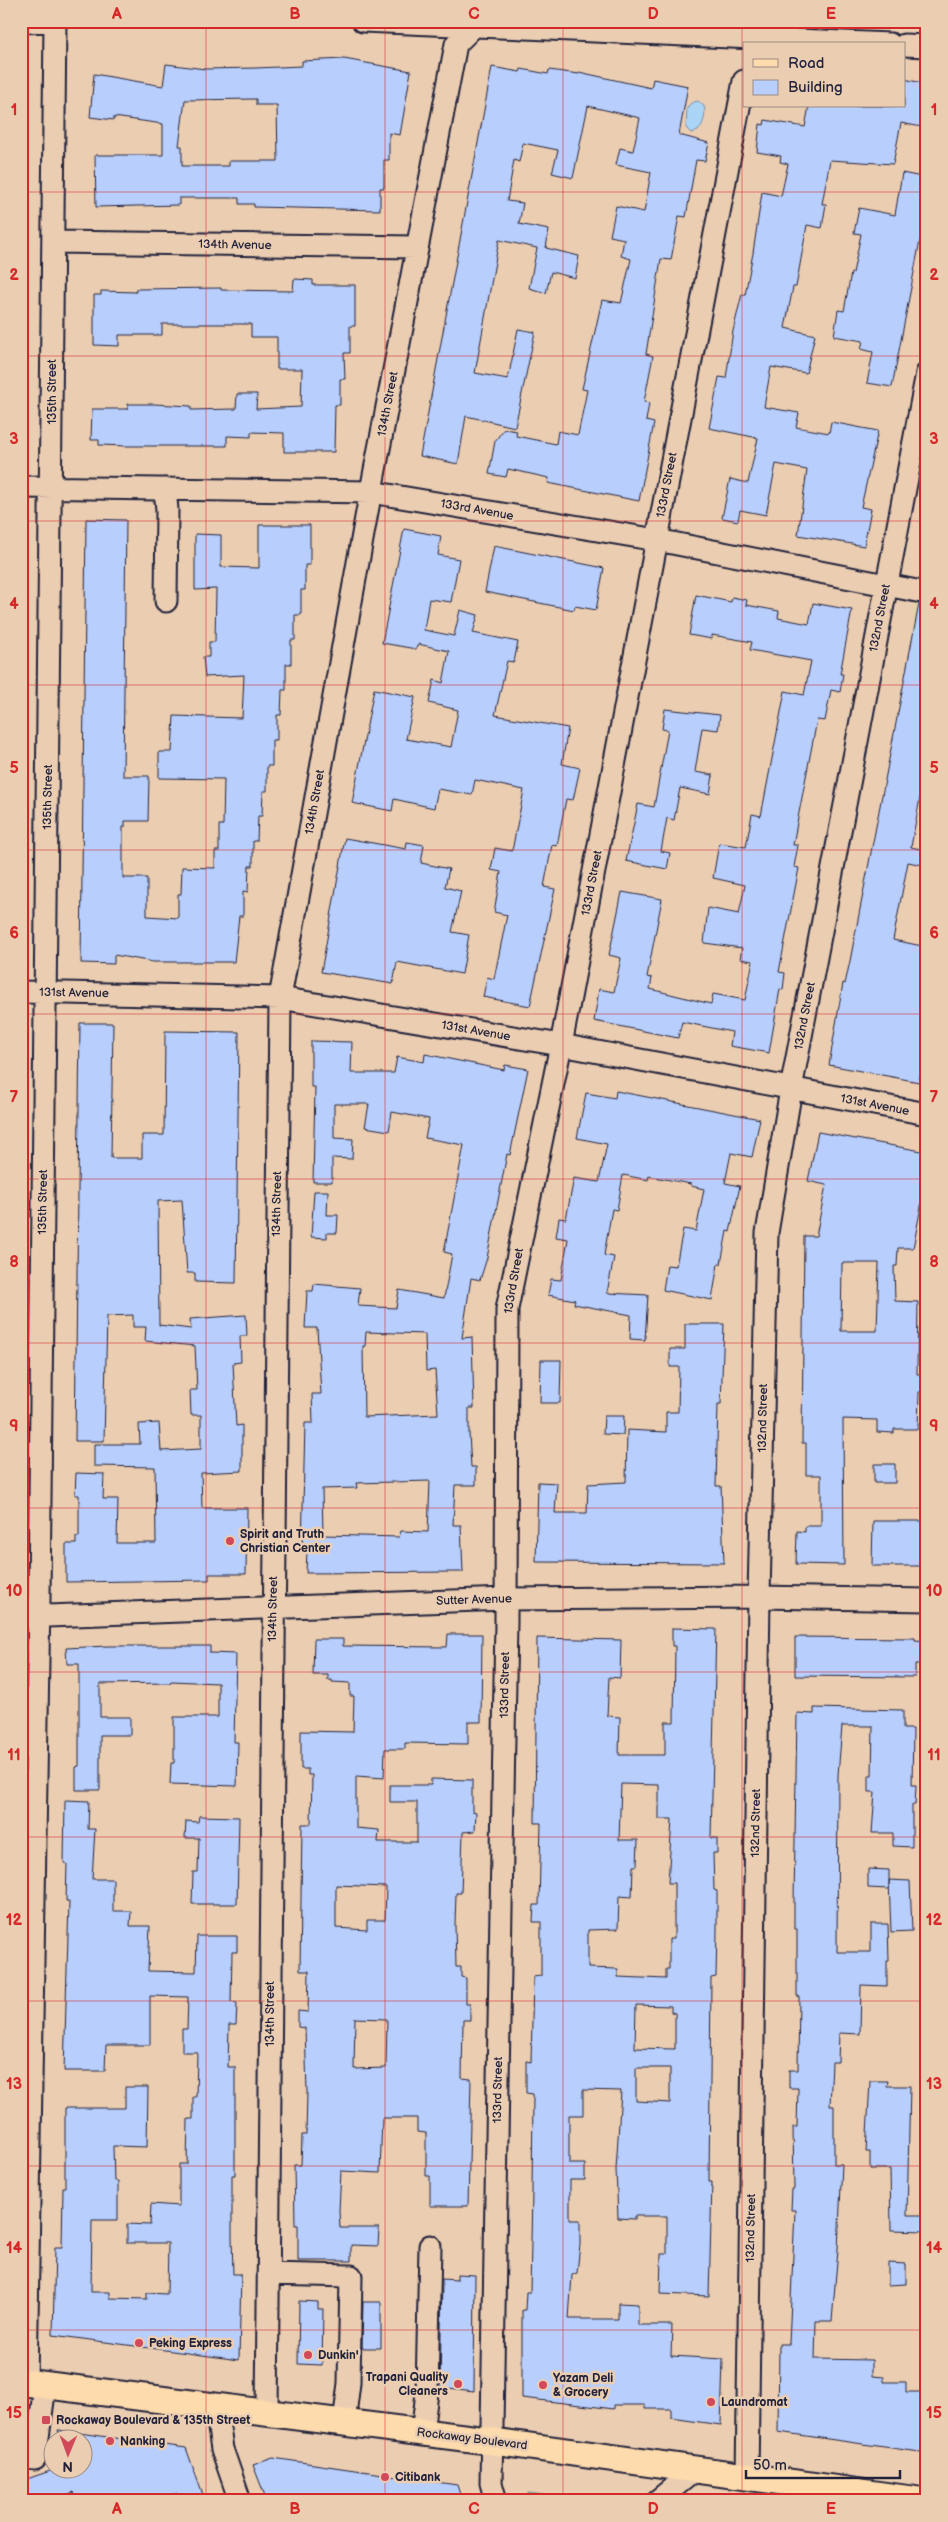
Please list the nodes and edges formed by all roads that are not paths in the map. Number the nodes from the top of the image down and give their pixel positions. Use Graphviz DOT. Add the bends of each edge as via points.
graph roads {
  1 [pos="55,21"];
  2 [pos="363,21"];
  3 [pos="21,22"];
  4 [pos="477,23"];
  5 [pos="752,40"];
  6 [pos="821,42"];
  7 [pos="906,44"];
  8 [pos="927,46"];
  9 [pos="743,86"];
  10 [pos="53,242"];
  11 [pos="417,247"];
  12 [pos="927,373"];
  13 [pos="21,487"];
  14 [pos="52,487"];
  15 [pos="165,488"];
  16 [pos="371,492"];
  17 [pos="657,540"];
  18 [pos="887,584"];
  19 [pos="927,593"];
  20 [pos="166,601"];
  21 [pos="21,992"];
  22 [pos="46,992"];
  23 [pos="280,998"];
  24 [pos="561,1045"];
  25 [pos="791,1089"];
  26 [pos="927,1114"];
  27 [pos="759,1597"];
  28 [pos="506,1599"];
  29 [pos="927,1600"];
  30 [pos="272,1608"];
  31 [pos="30,1617"];
  32 [pos="430,2246"];
  33 [pos="268,2274"];
  34 [pos="31,2384"];
  35 [pos="216,2408"];
  36 [pos="266,2414"];
  37 [pos="344,2423"];
  38 [pos="30,2429"];
  39 [pos="422,2433"];
  40 [pos="492,2441"];
  41 [pos="21,2457"];
  42 [pos="695,2470"];
  43 [pos="748,2478"];
  44 [pos="240,2501"];
  45 [pos="496,2501"];
  46 [pos="657,2501"];
  47 [pos="922,2501"];
  1 -- 3 [label="street"];
  1 -- 10 [label="street, 135th Street"];
  2 -- 4 [label="street"];
  4 -- 5 [label="street"];
  4 -- 11 [label="street, 134th Street" via="456,44"];
  5 -- 6 [label="street"];
  7 -- 8 [label="street"];
  9 -- 17 [label="street, 133rd Street"];
  10 -- 11 [label="street, 134th Avenue"];
  10 -- 14 [label="street, 135th Street"];
  11 -- 16 [label="street, 134th Street"];
  12 -- 18 [label="street, 132nd Street"];
  13 -- 14 [label="street, 133rd Avenue"];
  14 -- 15 [label="street, 133rd Avenue"];
  14 -- 22 [label="street, 135th Street"];
  15 -- 16 [label="street, 133rd Avenue"];
  15 -- 20 [label="street"];
  16 -- 17 [label="street, 133rd Avenue"];
  16 -- 23 [label="street, 134th Street"];
  17 -- 18 [label="street, 133rd Avenue"];
  17 -- 24 [label="street, 133rd Street"];
  18 -- 19 [label="street, 133rd Avenue"];
  18 -- 25 [label="street, 132nd Street"];
  21 -- 22 [label="street, 131st Avenue"];
  22 -- 23 [label="street, 131st Avenue"];
  22 -- 31 [label="street, 135th Street"];
  23 -- 24 [label="street, 131st Avenue"];
  23 -- 30 [label="street, 134th Street"];
  24 -- 25 [label="street, 131st Avenue"];
  24 -- 28 [label="street, 133rd Street" via="507,1309"];
  25 -- 26 [label="street, 131st Avenue"];
  25 -- 27 [label="street, 132nd Street" via="767,1233"];
  27 -- 28 [label="street, Sutter Avenue"];
  27 -- 29 [label="street, Sutter Avenue"];
  27 -- 43 [label="street, 132nd Street"];
  28 -- 30 [label="street, Sutter Avenue"];
  28 -- 40 [label="street, 133rd Street"];
  30 -- 31 [label="street, Sutter Avenue"];
  30 -- 33 [label="street, 134th Street"];
  31 -- 34 [label="street, 135th Street"];
  32 -- 39 [label="street" via="427,2394"];
  33 -- 36 [label="street, 134th Street"];
  33 -- 37 [label="street" via="351,2276 349,2383"];
  34 -- 35 [label="main road, Rockaway Boulevard"];
  34 -- 38 [label="street, 135th Street"];
  35 -- 36 [label="main road, Rockaway Boulevard"];
  35 -- 44 [label="street" via="222,2449"];
  36 -- 37 [label="main road, Rockaway Boulevard"];
  37 -- 39 [label="main road, Rockaway Boulevard"];
  38 -- 41 [label="street, 135th Street" via="35,2459"];
  39 -- 40 [label="main road, Rockaway Boulevard"];
  40 -- 42 [label="main road, Rockaway Boulevard"];
  40 -- 45 [label="street, 133rd Street" via="491,2483"];
  42 -- 43 [label="main road, Rockaway Boulevard"];
  42 -- 46 [label="street"];
  43 -- 47 [label="main road, Rockaway Boulevard"];
}
